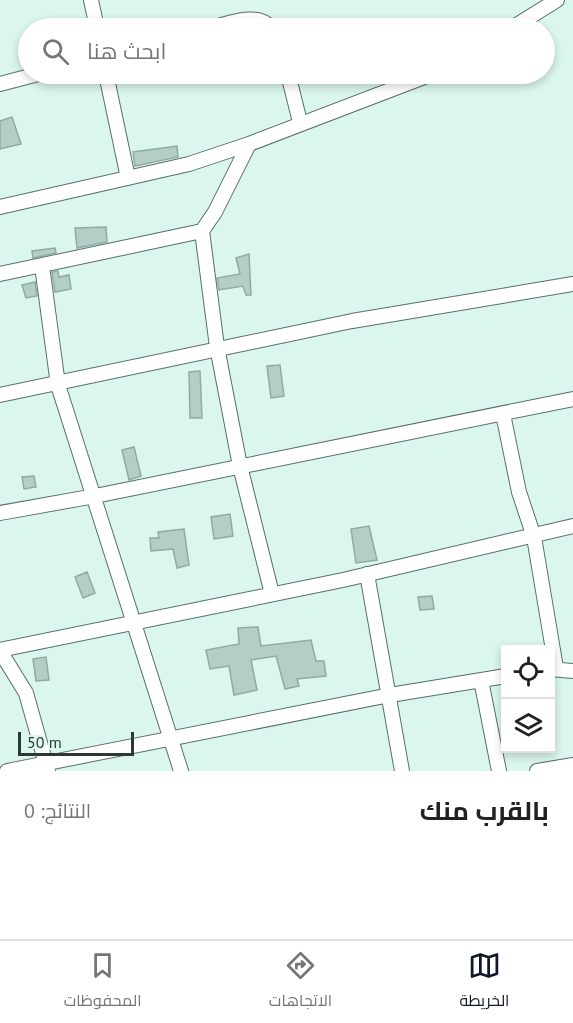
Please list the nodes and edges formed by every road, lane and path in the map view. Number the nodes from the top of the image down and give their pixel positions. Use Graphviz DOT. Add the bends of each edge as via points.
graph roads {
  1 [pos="91,0"];
  2 [pos="557,0"];
  3 [pos="95,18"];
  4 [pos="528,18"];
  5 [pos="18,79"];
  6 [pos="0,84"];
  7 [pos="108,84"];
  8 [pos="290,84"];
  9 [pos="404,84"];
  10 [pos="300,122"];
  11 [pos="249,144"];
  12 [pos="128,178"];
  13 [pos="0,207"];
  14 [pos="202,231"];
  15 [pos="42,266"];
  16 [pos="0,274"];
  17 [pos="573,284"];
  18 [pos="217,347"];
  19 [pos="58,385"];
  20 [pos="0,395"];
  21 [pos="573,399"];
  22 [pos="503,414"];
  23 [pos="240,466"];
  24 [pos="95,496"];
  25 [pos="0,513"];
  26 [pos="573,526"];
  27 [pos="534,537"];
  28 [pos="367,574"];
  29 [pos="272,594"];
  30 [pos="135,622"];
  31 [pos="550,645"];
  32 [pos="0,650"];
  33 [pos="555,669"];
  34 [pos="573,671"];
  35 [pos="501,677"];
  36 [pos="481,680"];
  37 [pos="390,695"];
  38 [pos="171,737"];
  39 [pos="573,765"];
  40 [pos="47,766"];
  41 [pos="7,771"];
  42 [pos="182,771"];
  43 [pos="402,771"];
  44 [pos="499,771"];
  45 [pos="537,771"];
  1 -- 3 [label="street"];
  2 -- 4 [label="street"];
  5 -- 6 [label="street"];
  7 -- 12 [label="street"];
  8 -- 10 [label="street"];
  9 -- 10 [label="street"];
  10 -- 11 [label="street"];
  11 -- 12 [label="street" via="189,164"];
  11 -- 14 [label="street"];
  12 -- 13 [label="street"];
  14 -- 15 [label="street"];
  14 -- 18 [label="street"];
  15 -- 16 [label="street"];
  15 -- 19 [label="street"];
  17 -- 18 [label="street"];
  18 -- 19 [label="street"];
  18 -- 23 [label="street"];
  19 -- 20 [label="street"];
  19 -- 24 [label="street"];
  21 -- 22 [label="street"];
  22 -- 23 [label="street"];
  22 -- 27 [label="street" via="519,492"];
  23 -- 24 [label="street"];
  23 -- 29 [label="street"];
  24 -- 25 [label="street"];
  24 -- 30 [label="street"];
  26 -- 27 [label="street"];
  27 -- 28 [label="street"];
  27 -- 31 [label="street"];
  28 -- 29 [label="street"];
  28 -- 37 [label="street"];
  29 -- 30 [label="street"];
  30 -- 32 [label="street"];
  30 -- 38 [label="street"];
  32 -- 40 [label="street" via="26,693"];
  33 -- 34 [label="street"];
  35 -- 36 [label="street"];
  36 -- 37 [label="street"];
  36 -- 44 [label="street"];
  37 -- 38 [label="street"];
  37 -- 43 [label="street"];
  38 -- 40 [label="street"];
  38 -- 42 [label="street"];
  39 -- 45 [label="street"];
  40 -- 41 [label="street"];
}
